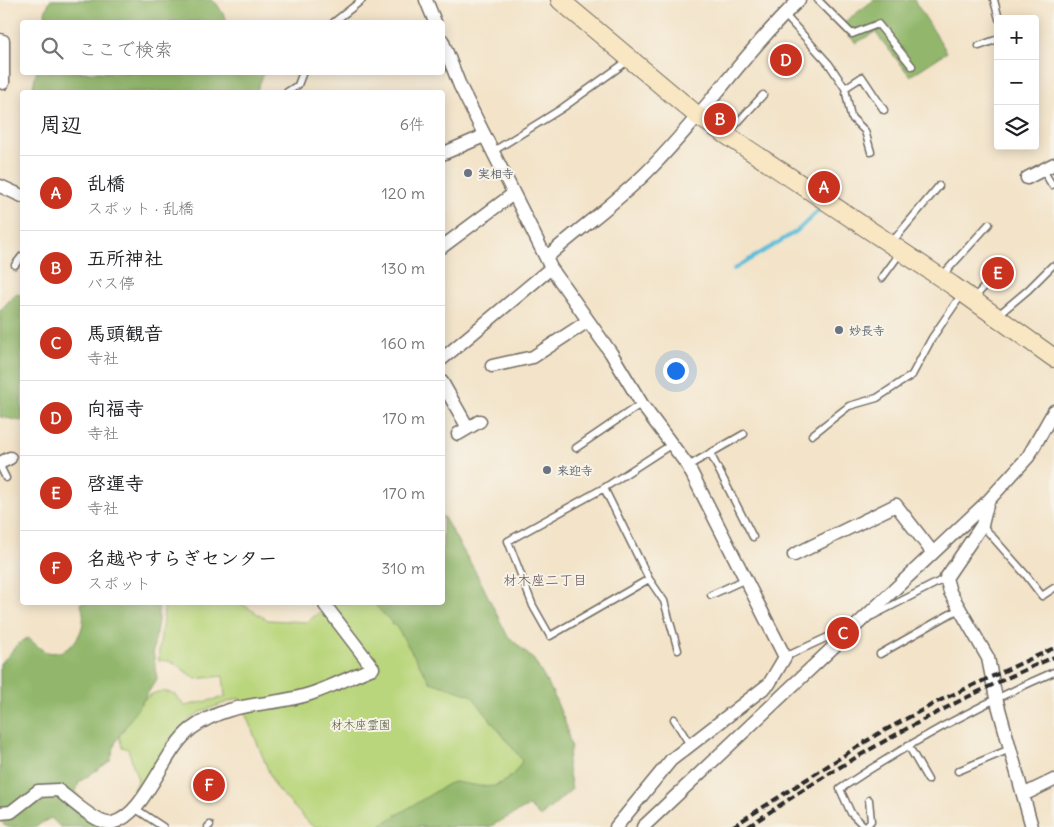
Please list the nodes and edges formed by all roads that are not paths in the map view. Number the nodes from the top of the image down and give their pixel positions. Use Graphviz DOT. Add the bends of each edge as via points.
graph roads {
  1 [pos="362,0"];
  2 [pos="426,0"];
  3 [pos="560,0"];
  4 [pos="799,0"];
  5 [pos="818,0"];
  6 [pos="994,0"];
  7 [pos="784,14"];
  8 [pos="998,15"];
  9 [pos="337,20"];
  10 [pos="434,20"];
  11 [pos="0,40"];
  12 [pos="994,40"];
  13 [pos="979,46"];
  14 [pos="445,48"];
  15 [pos="630,59"];
  16 [pos="912,66"];
  17 [pos="302,75"];
  18 [pos="3,83"];
  19 [pos="845,88"];
  20 [pos="290,90"];
  21 [pos="763,95"];
  22 [pos="884,110"];
  23 [pos="698,116"];
  24 [pos="727,134"];
  25 [pos="484,136"];
  26 [pos="491,152"];
  27 [pos="871,152"];
  28 [pos="445,153"];
  29 [pos="1049,167"];
  30 [pos="1027,178"];
  31 [pos="1052,185"];
  32 [pos="0,186"];
  33 [pos="939,186"];
  34 [pos="513,194"];
  35 [pos="20,195"];
  36 [pos="989,224"];
  37 [pos="445,245"];
  38 [pos="896,248"];
  39 [pos="20,259"];
  40 [pos="549,263"];
  41 [pos="15,265"];
  42 [pos="1052,266"];
  43 [pos="995,275"];
  44 [pos="941,277"];
  45 [pos="882,278"];
  46 [pos="968,296"];
  47 [pos="996,316"];
  48 [pos="588,321"];
  49 [pos="445,356"];
  50 [pos="1054,358"];
  51 [pos="492,366"];
  52 [pos="445,389"];
  53 [pos="643,406"];
  54 [pos="1054,411"];
  55 [pos="480,420"];
  56 [pos="744,434"];
  57 [pos="812,435"];
  58 [pos="672,444"];
  59 [pos="576,448"];
  60 [pos="710,453"];
  61 [pos="3,462"];
  62 [pos="688,466"];
  63 [pos="6,478"];
  64 [pos="604,488"];
  65 [pos="988,501"];
  66 [pos="982,525"];
  67 [pos="753,538"];
  68 [pos="933,554"];
  69 [pos="794,556"];
  70 [pos="946,578"];
  71 [pos="649,579"];
  72 [pos="746,579"];
  73 [pos="1054,588"];
  74 [pos="711,595"];
  75 [pos="325,605"];
  76 [pos="959,609"];
  77 [pos="862,621"];
  78 [pos="678,650"];
  79 [pos="880,654"];
  80 [pos="785,657"];
  81 [pos="1054,672"];
  82 [pos="996,698"];
  83 [pos="674,719"];
  84 [pos="690,745"];
  85 [pos="908,745"];
  86 [pos="1010,749"];
  87 [pos="958,771"];
  88 [pos="928,780"];
  89 [pos="1054,780"];
  90 [pos="1023,795"];
  91 [pos="870,800"];
  92 [pos="136,809"];
  93 [pos="0,812"];
  94 [pos="162,827"];
  95 [pos="616,827"];
  96 [pos="643,827"];
  97 [pos="865,827"];
  98 [pos="1032,827"];
  1 -- 9 [label="lane"];
  2 -- 10 [label="street"];
  3 -- 15 [label="street"];
  4 -- 7 [label="street"];
  5 -- 16 [label="lane" via="852,34 878,24"];
  6 -- 8 [label="lane"];
  7 -- 19 [label="lane" via="829,64"];
  7 -- 23 [label="street"];
  11 -- 18 [label="street" via="3,40"];
  12 -- 13 [label="lane"];
  14 -- 25 [label="street"];
  15 -- 23 [label="street"];
  15 -- 26 [label="lane" via="562,109"];
  17 -- 20 [label="lane" via="298,85"];
  19 -- 22 [label="lane" via="862,77"];
  19 -- 27 [label="lane" via="850,117 866,131"];
  21 -- 24 [label="lane"];
  23 -- 24 [label="street"];
  23 -- 40 [label="street" via="648,171"];
  24 -- 38 [label="street"];
  25 -- 26 [label="street"];
  25 -- 28 [label="street"];
  26 -- 34 [label="street"];
  29 -- 30 [label="street"];
  29 -- 31 [label="lane"];
  32 -- 35 [label="street"];
  33 -- 38 [label="lane"];
  34 -- 37 [label="street"];
  34 -- 40 [label="street"];
  36 -- 44 [label="lane"];
  38 -- 44 [label="street"];
  38 -- 45 [label="lane"];
  39 -- 41 [label="lane"];
  40 -- 48 [label="street"];
  40 -- 49 [label="street"];
  42 -- 47 [label="lane"];
  43 -- 46 [label="lane"];
  44 -- 46 [label="street"];
  46 -- 47 [label="street"];
  46 -- 57 [label="lane" via="932,338 912,375 877,398 849,406"];
  47 -- 50 [label="street"];
  48 -- 51 [label="street" via="533,357"];
  48 -- 53 [label="street"];
  52 -- 55 [label="street" via="463,431"];
  53 -- 58 [label="street"];
  53 -- 59 [label="lane" via="639,405"];
  54 -- 65 [label="street" via="1028,457"];
  56 -- 60 [label="lane"];
  58 -- 62 [label="street"];
  58 -- 64 [label="lane"];
  60 -- 62 [label="lane"];
  60 -- 67 [label="lane"];
  61 -- 63 [label="lane"];
  62 -- 72 [label="street"];
  64 -- 71 [label="lane"];
  64 -- 71 [label="lane" via="508,541 533,606 550,636"];
  65 -- 66 [label="street"];
  65 -- 68 [label="street"];
  66 -- 70 [label="street"];
  66 -- 73 [label="lane" via="1042,596"];
  68 -- 69 [label="street" via="896,505"];
  68 -- 77 [label="street"];
  70 -- 76 [label="street"];
  70 -- 77 [label="lane"];
  71 -- 78 [label="lane" via="664,601"];
  72 -- 74 [label="lane"];
  72 -- 80 [label="street"];
  75 -- 92 [label="street" via="373,668 308,694 228,708 191,729 174,746"];
  76 -- 79 [label="lane"];
  76 -- 82 [label="street" via="988,658"];
  77 -- 80 [label="lane"];
  77 -- 96 [label="street"];
  80 -- 84 [label="street" via="769,684"];
  81 -- 82 [label="lane"];
  82 -- 85 [label="lane"];
  82 -- 86 [label="street"];
  83 -- 84 [label="lane"];
  84 -- 95 [label="street" via="671,760"];
  85 -- 88 [label="lane"];
  85 -- 97 [label="lane" via="840,789 851,813"];
  86 -- 87 [label="lane"];
  86 -- 90 [label="street"];
  89 -- 90 [label="street"];
  90 -- 98 [label="street"];
  91 -- 97 [label="lane" via="871,821"];
  92 -- 93 [label="street" via="112,823 100,822 58,790 38,791 12,812"];
  92 -- 94 [label="lane"];
}
